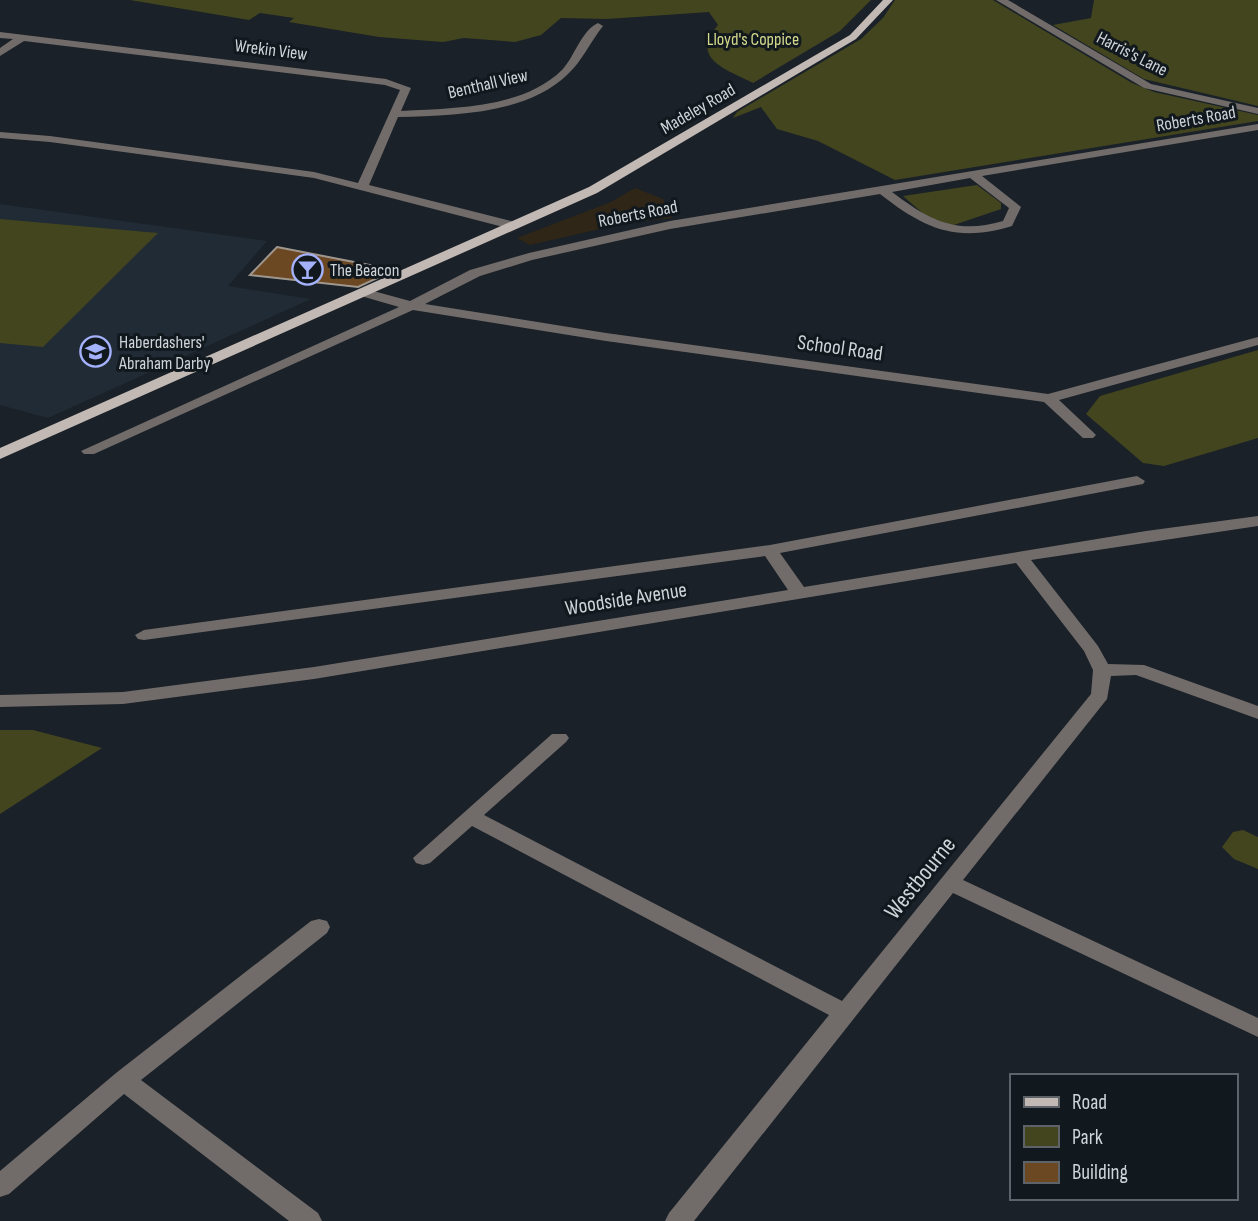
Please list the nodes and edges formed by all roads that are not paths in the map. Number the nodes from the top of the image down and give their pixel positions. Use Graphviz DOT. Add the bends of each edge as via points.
graph roads {
  1 [pos="888,0"];
  2 [pos="1001,0"];
  3 [pos="598,26"];
  4 [pos="0,35"];
  5 [pos="23,37"];
  6 [pos="0,53"];
  7 [pos="1258,111"];
  8 [pos="396,114"];
  9 [pos="1258,127"];
  10 [pos="0,135"];
  11 [pos="973,175"];
  12 [pos="362,187"];
  13 [pos="881,189"];
  14 [pos="510,225"];
  15 [pos="366,293"];
  16 [pos="411,306"];
  17 [pos="1258,341"];
  18 [pos="1048,398"];
  19 [pos="1088,435"];
  20 [pos="89,451"];
  21 [pos="0,453"];
  22 [pos="1137,481"];
  23 [pos="1258,521"];
  24 [pos="771,550"];
  25 [pos="1021,558"];
  26 [pos="800,594"];
  27 [pos="144,635"];
  28 [pos="1102,670"];
  29 [pos="0,701"];
  30 [pos="1258,713"];
  31 [pos="559,738"];
  32 [pos="471,817"];
  33 [pos="422,858"];
  34 [pos="950,883"];
  35 [pos="320,927"];
  36 [pos="845,1013"];
  37 [pos="1258,1028"];
  38 [pos="124,1080"];
  39 [pos="0,1186"];
  40 [pos="685,1219"];
  41 [pos="309,1221"];
  1 -- 14 [label="main road, Madeley Road" via="853,37 806,66 593,190"];
  2 -- 7 [label="street, Harris's Lane" via="1148,86"];
  3 -- 8 [label="street, Benthall View" via="564,74 547,88 474,107"];
  4 -- 5 [label="street, Wrekin View"];
  5 -- 6 [label="street"];
  5 -- 8 [label="street, Wrekin View" via="386,82 406,88"];
  8 -- 12 [label="street, Wrekin View"];
  9 -- 11 [label="street, Roberts Road"];
  10 -- 12 [label="street" via="314,175"];
  11 -- 13 [label="street, Roberts Road"];
  11 -- 13 [label="street" via="1015,207 1008,223 970,232 942,228 914,216"];
  12 -- 14 [label="street"];
  13 -- 16 [label="street, Roberts Road" via="585,243 475,273"];
  14 -- 15 [label="main road, Madeley Road"];
  15 -- 16 [label="street, School Road"];
  15 -- 21 [label="main road, Madeley Road"];
  16 -- 18 [label="street, School Road"];
  16 -- 20 [label="street"];
  17 -- 18 [label="street, School Road"];
  18 -- 19 [label="street"];
  22 -- 24 [label="street"];
  23 -- 25 [label="street, Woodside Avenue"];
  24 -- 26 [label="street"];
  24 -- 27 [label="street"];
  25 -- 26 [label="street, Woodside Avenue"];
  25 -- 28 [label="street" via="1092,650"];
  26 -- 29 [label="street, Woodside Avenue" via="314,673 123,698"];
  28 -- 30 [label="street" via="1138,669"];
  28 -- 34 [label="street, Westbourne" via="1100,695"];
  31 -- 32 [label="street"];
  32 -- 33 [label="street"];
  32 -- 36 [label="street"];
  34 -- 36 [label="street, Westbourne"];
  34 -- 37 [label="street"];
  35 -- 38 [label="street"];
  36 -- 40 [label="street, Westbourne"];
  38 -- 39 [label="street"];
  38 -- 41 [label="street"];
}
